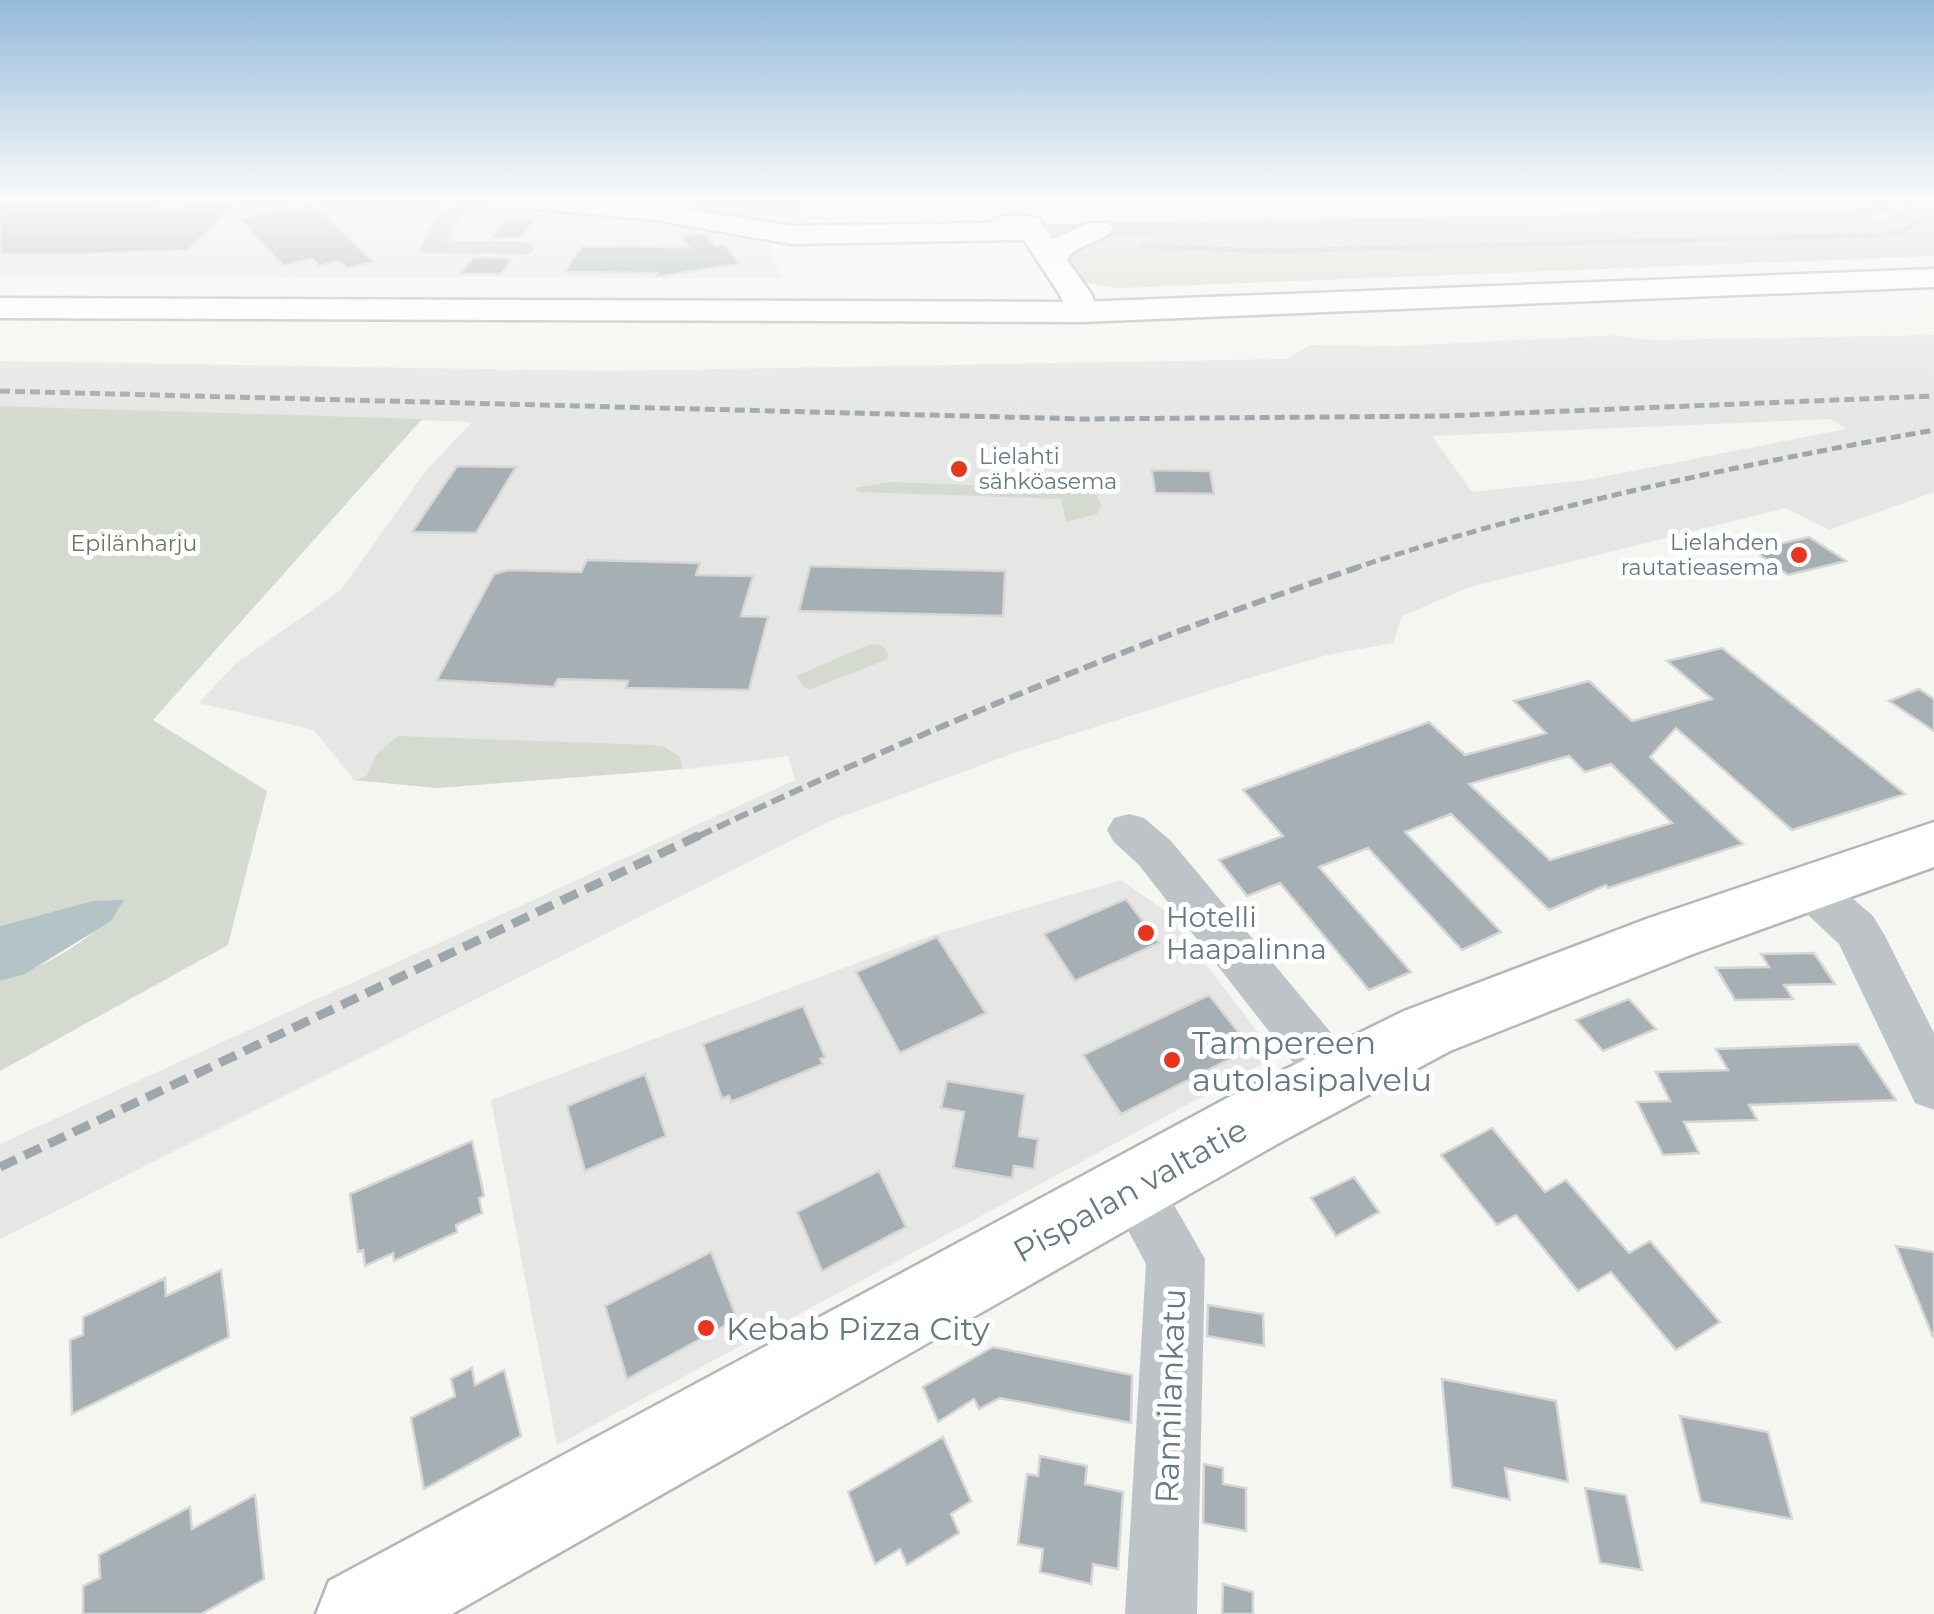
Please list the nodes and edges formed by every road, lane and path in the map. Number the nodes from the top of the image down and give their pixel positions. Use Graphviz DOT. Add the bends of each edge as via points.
graph roads {
  1 [pos="1032,272"];
  2 [pos="1058,272"];
  3 [pos="1709,272"];
  4 [pos="1934,278"];
  5 [pos="0,294"];
  6 [pos="1040,303"];
  7 [pos="1078,303"];
  8 [pos="0,308"];
  9 [pos="1129,830"];
  10 [pos="1934,844"];
  11 [pos="1808,887"];
  12 [pos="1335,1076"];
  13 [pos="1934,1086"];
  14 [pos="1134,1189"];
  15 [pos="362,1614"];
  16 [pos="1160,1614"];
  1 -- 6 [label="main road"];
  2 -- 7 [label="main road"];
  3 -- 7 [label="main road"];
  4 -- 7 [label="main road"];
  5 -- 6 [label="main road"];
  6 -- 7 [label="main road"];
  6 -- 8 [label="main road"];
  9 -- 12 [label="street" via="1156,853"];
  10 -- 11 [label="main road, Pispalan valtatie"];
  11 -- 12 [label="main road, Pispalan valtatie" via="1508,997"];
  11 -- 13 [label="street" via="1862,940"];
  12 -- 14 [label="main road, Pispalan valtatie"];
  14 -- 15 [label="main road, Pispalan valtatie"];
  14 -- 16 [label="street, Rannilankatu" via="1176,1259"];
}
